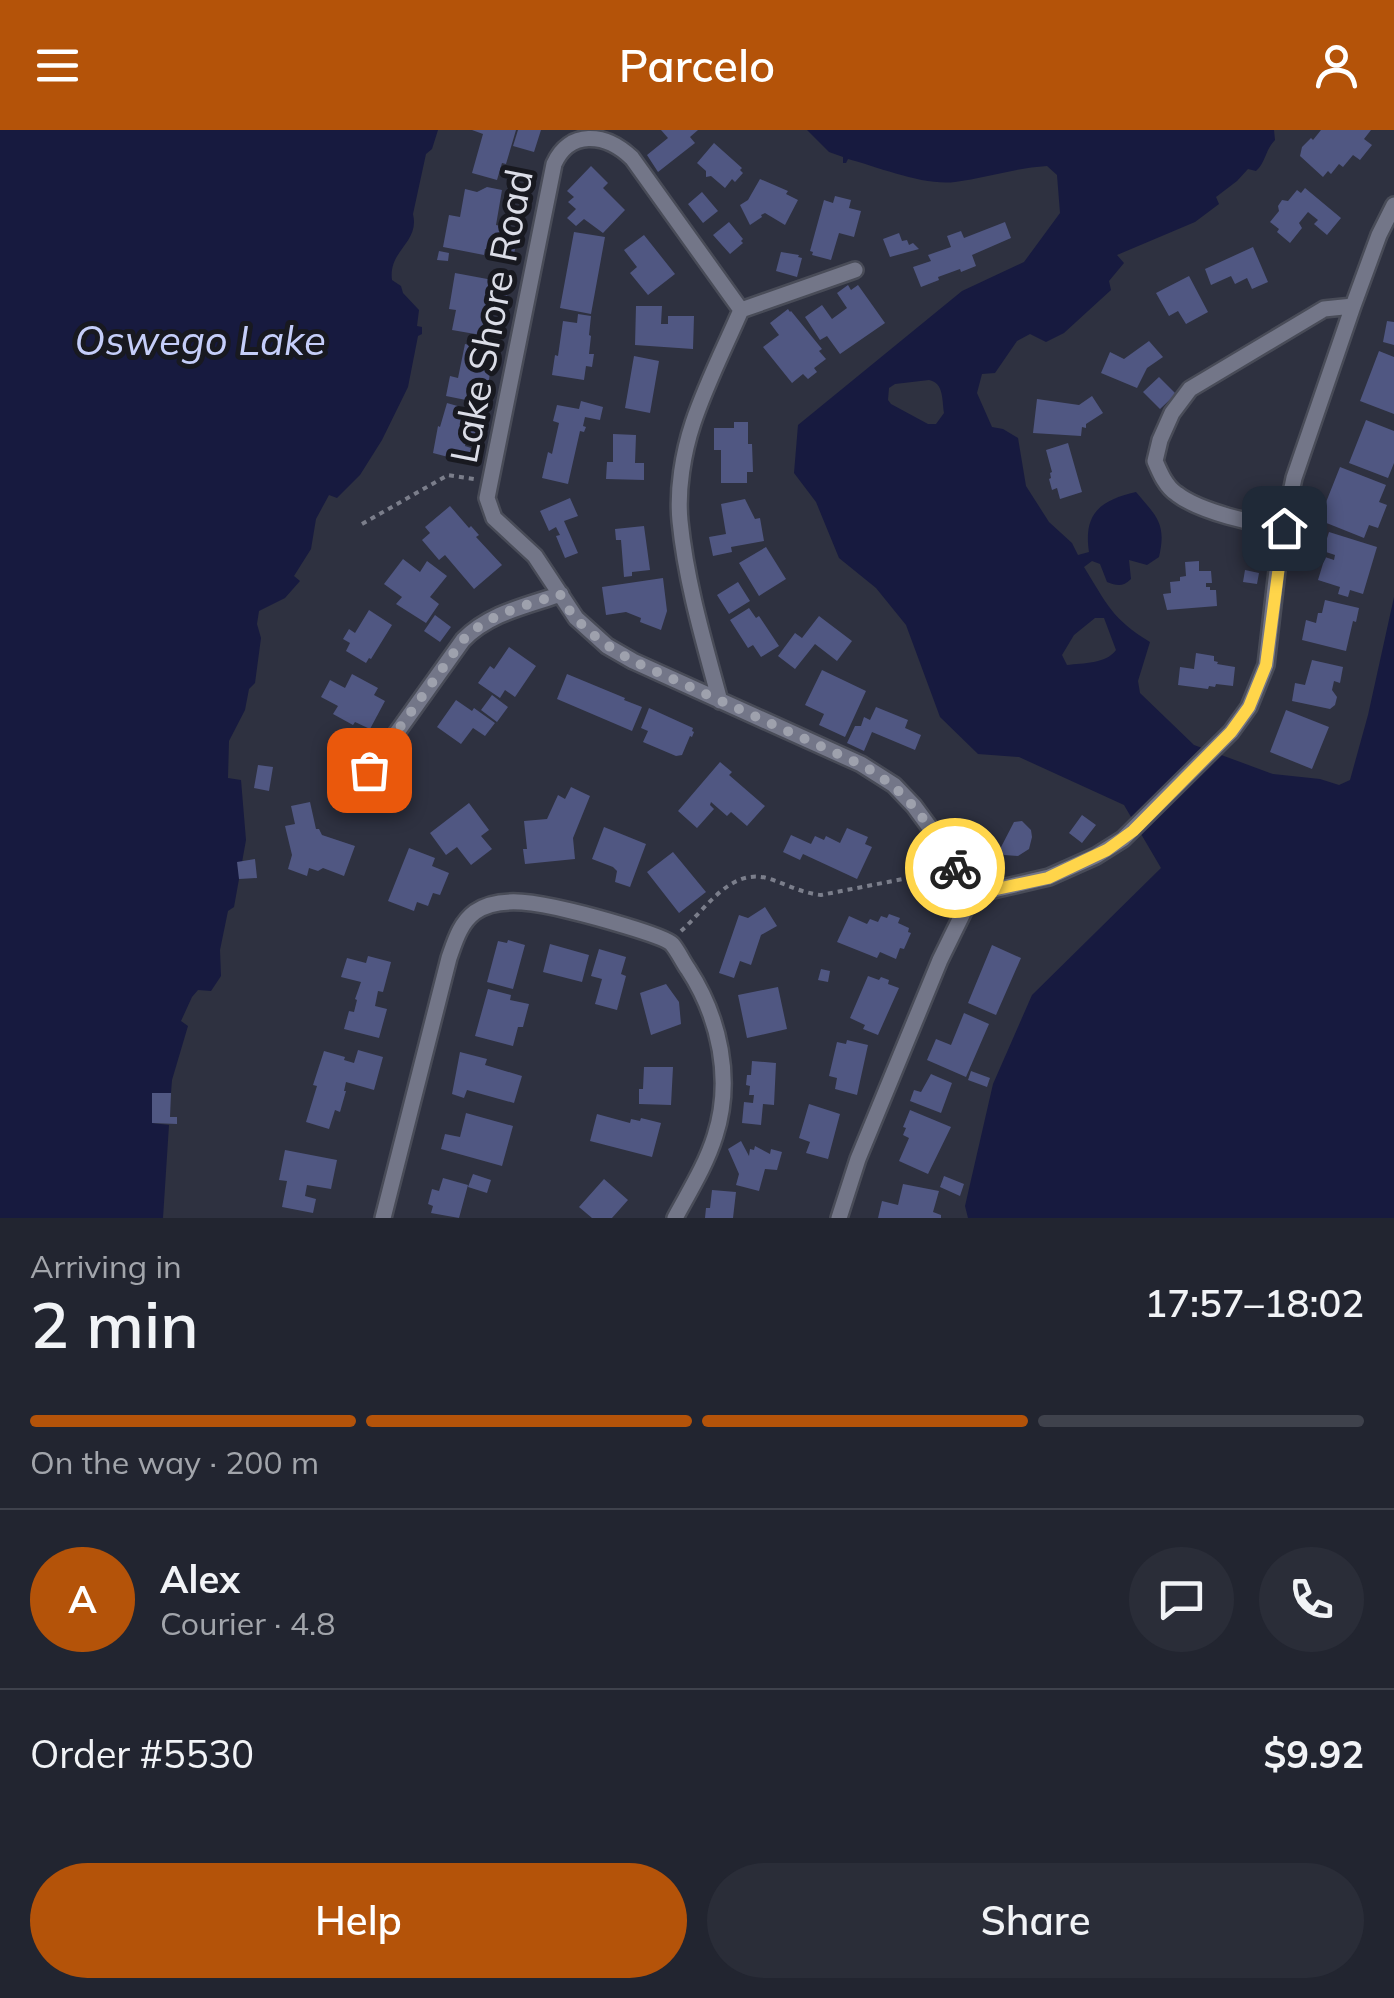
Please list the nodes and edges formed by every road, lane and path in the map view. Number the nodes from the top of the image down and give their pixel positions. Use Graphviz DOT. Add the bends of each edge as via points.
graph roads {
  1 [pos="582,132"];
  2 [pos="1394,205"];
  3 [pos="855,270"];
  4 [pos="1353,306"];
  5 [pos="741,310"];
  6 [pos="490,481"];
  7 [pos="362,524"];
  8 [pos="1284,528"];
  9 [pos="560,594"];
  10 [pos="720,701"];
  11 [pos="358,774"];
  12 [pos="956,869"];
  13 [pos="973,899"];
  14 [pos="670,941"];
  15 [pos="382,1218"];
  16 [pos="675,1218"];
  17 [pos="839,1218"];
  1 -- 5 [label="street, Lake Shore Road" via="616,143 632,158"];
  1 -- 6 [label="street, Lake Shore Road" via="564,143 554,164"];
  2 -- 4 [label="street"];
  3 -- 5 [label="street"];
  4 -- 8 [label="street" via="1294,478"];
  4 -- 8 [label="street" via="1324,308 1190,389 1160,440 1155,461 1175,494"];
  5 -- 10 [label="street" via="694,422 680,491 688,570"];
  6 -- 7 [label="path" via="448,475"];
  6 -- 9 [label="street, Lake Shore Road" via="494,518 534,556"];
  8 -- 13 [label="street" via="1262,678 1241,720 1133,831 1096,856"];
  9 -- 10 [label="street, Lake Shore Road" via="607,646"];
  9 -- 11 [label="street" via="475,628 378,760"];
  10 -- 12 [label="street, Lake Shore Road" via="894,785"];
  12 -- 13 [label="street, Lake Shore Road"];
  12 -- 14 [label="path" via="822,896 768,878 739,878"];
  13 -- 17 [label="street" via="940,960"];
  14 -- 15 [label="street" via="562,908 504,903 474,913 449,958"];
  14 -- 16 [label="street" via="703,992 723,1070 716,1135"];
}
